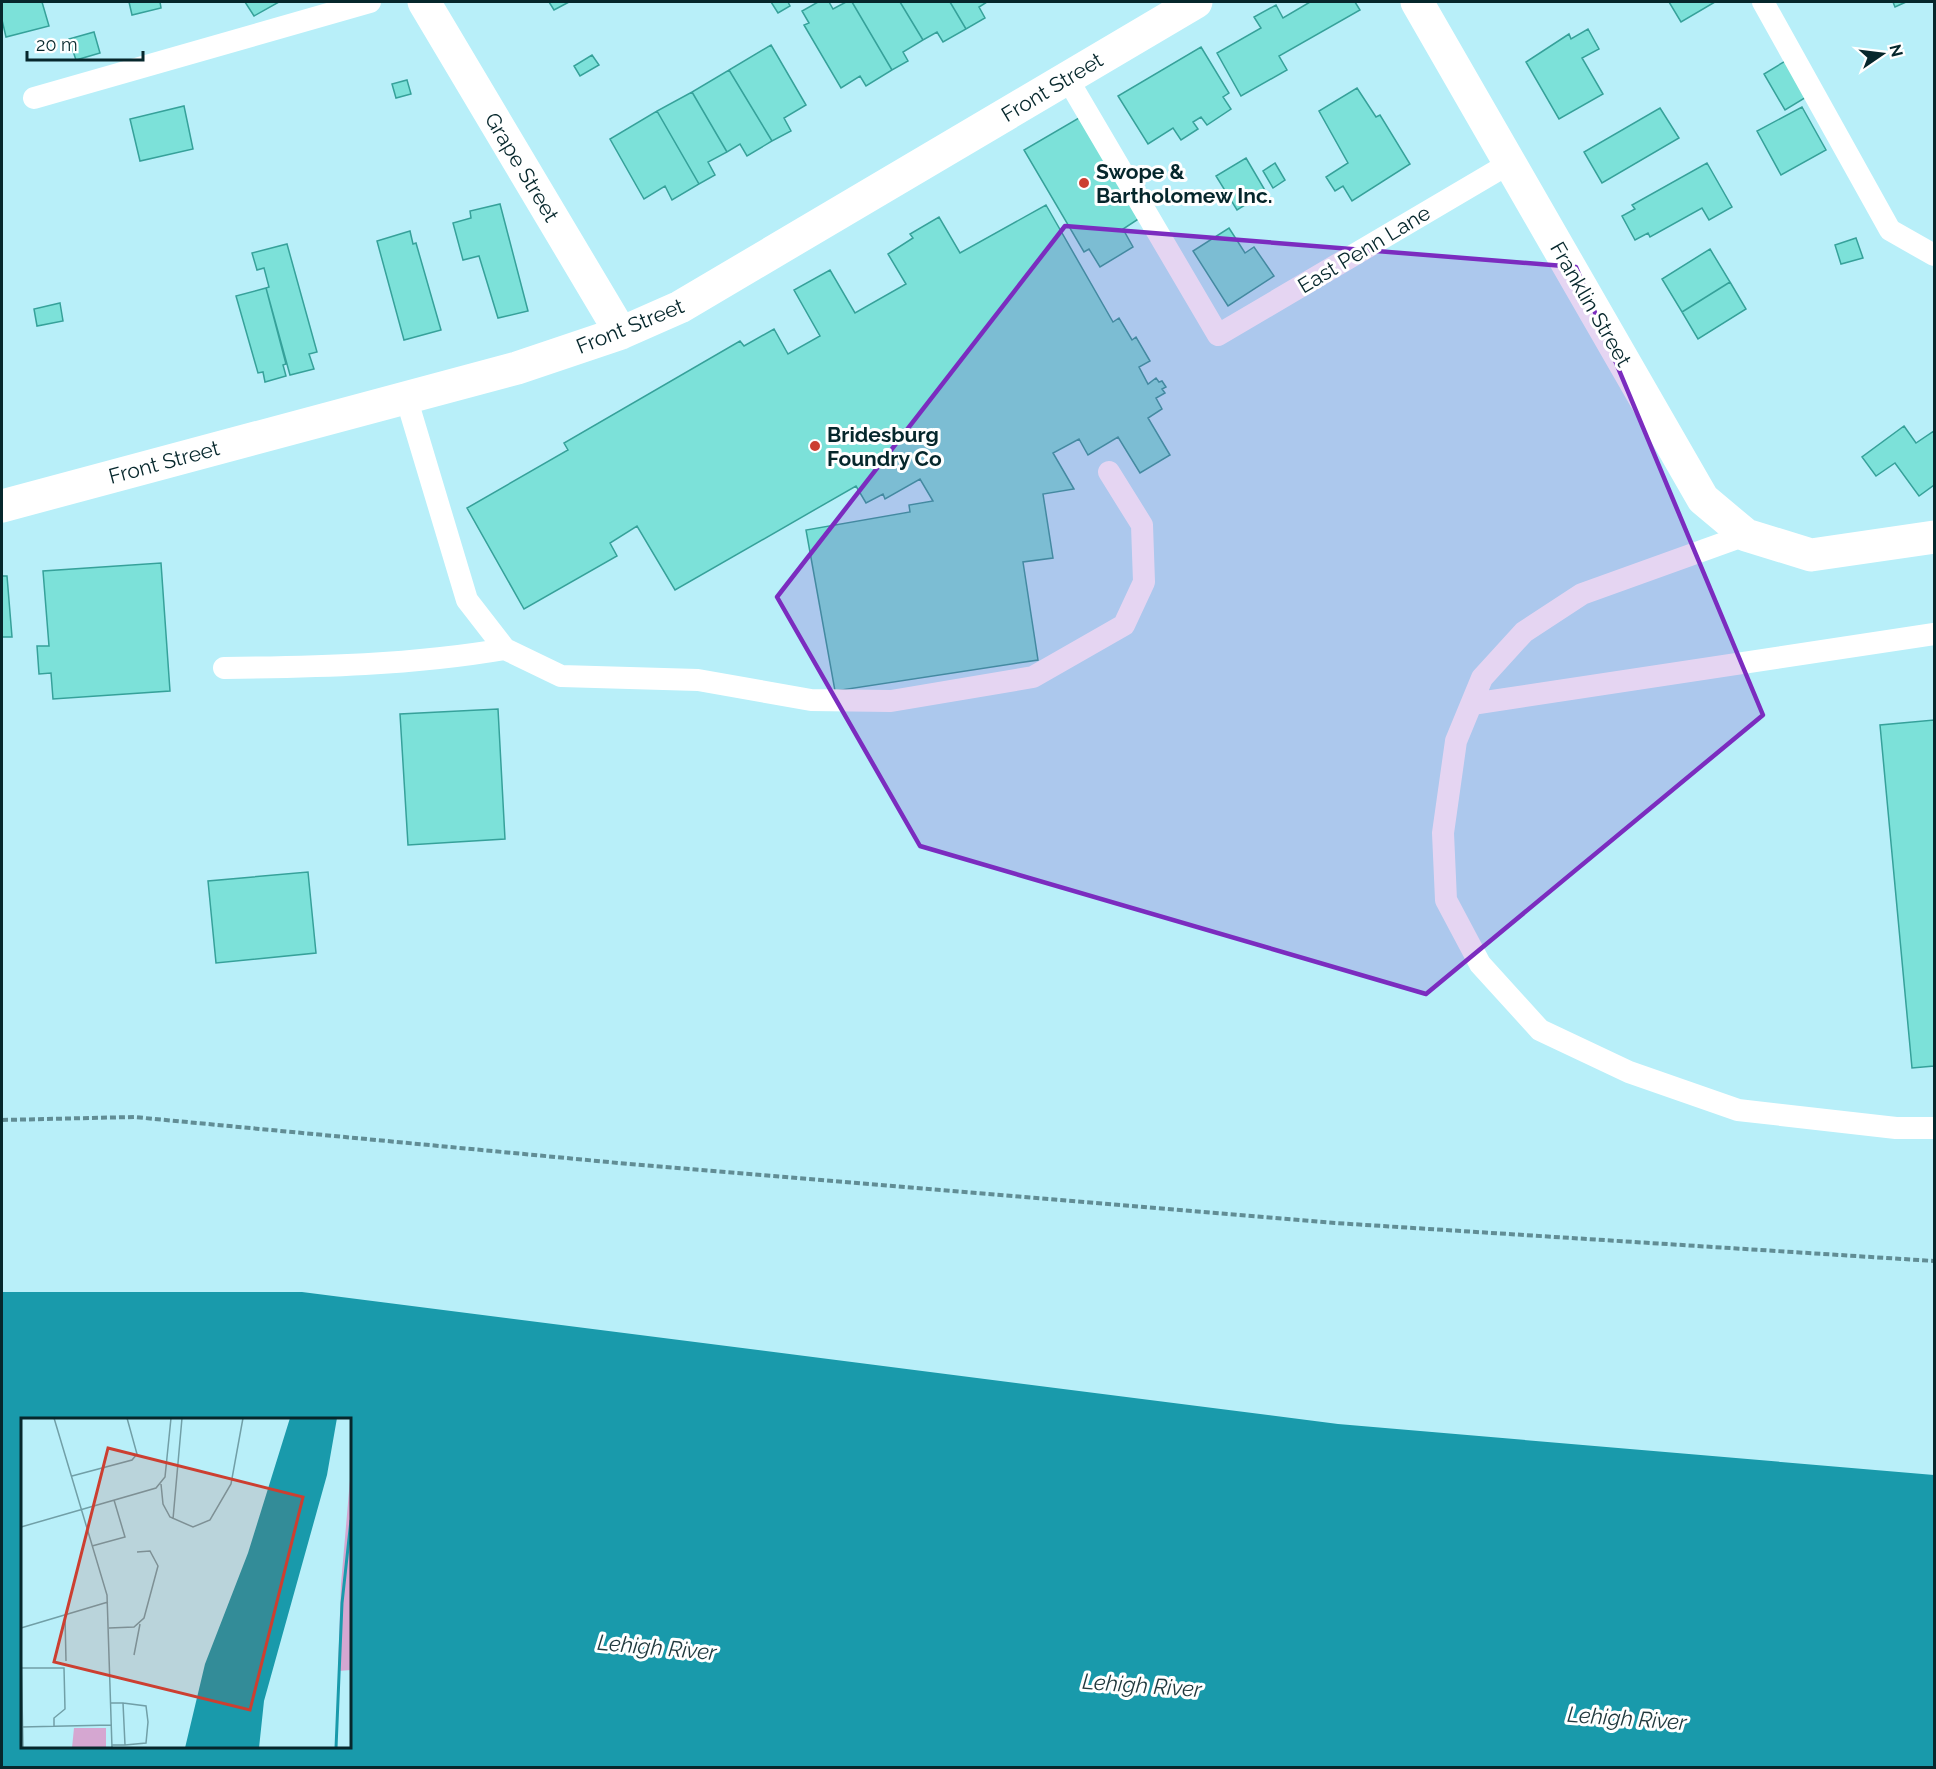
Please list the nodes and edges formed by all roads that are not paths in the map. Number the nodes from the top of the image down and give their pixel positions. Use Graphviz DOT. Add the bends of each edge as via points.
graph roads {
  1 [pos="370,2"];
  2 [pos="424,2"];
  3 [pos="1197,2"];
  4 [pos="1417,2"];
  5 [pos="1763,2"];
  6 [pos="1067,78"];
  7 [pos="34,98"];
  8 [pos="1510,163"];
  9 [pos="1935,255"];
  10 [pos="621,333"];
  11 [pos="406,398"];
  12 [pos="1109,472"];
  13 [pos="2,506"];
  14 [pos="1746,535"];
  15 [pos="1935,537"];
  16 [pos="1935,634"];
  17 [pos="505,649"];
  18 [pos="224,668"];
  19 [pos="1472,704"];
  20 [pos="1935,1128"];
  1 -- 7 [label="lane"];
  2 -- 10 [label="street, Grape Street"];
  3 -- 6 [label="street, Front Street"];
  4 -- 8 [label="street, Franklin Street"];
  5 -- 9 [label="lane" via="1890,230"];
  6 -- 8 [label="lane, East Penn Lane" via="1218,335"];
  6 -- 10 [label="street, Front Street" via="680,308"];
  8 -- 14 [label="street, Franklin Street" via="1703,499"];
  10 -- 11 [label="street, Front Street" via="517,368"];
  11 -- 13 [label="street, Front Street"];
  11 -- 17 [label="lane" via="467,600"];
  12 -- 17 [label="lane" via="1142,525 1144,582 1124,625 1033,677 891,701 811,700 698,680 561,676"];
  14 -- 15 [label="street, Franklin Street" via="1811,555"];
  14 -- 19 [label="lane" via="1582,594 1524,632 1482,678"];
  16 -- 19 [label="lane"];
  17 -- 18 [label="lane" via="444,659"];
  19 -- 20 [label="lane" via="1456,741 1443,833 1446,900 1480,964 1540,1030 1629,1072 1738,1110 1896,1128"];
}
